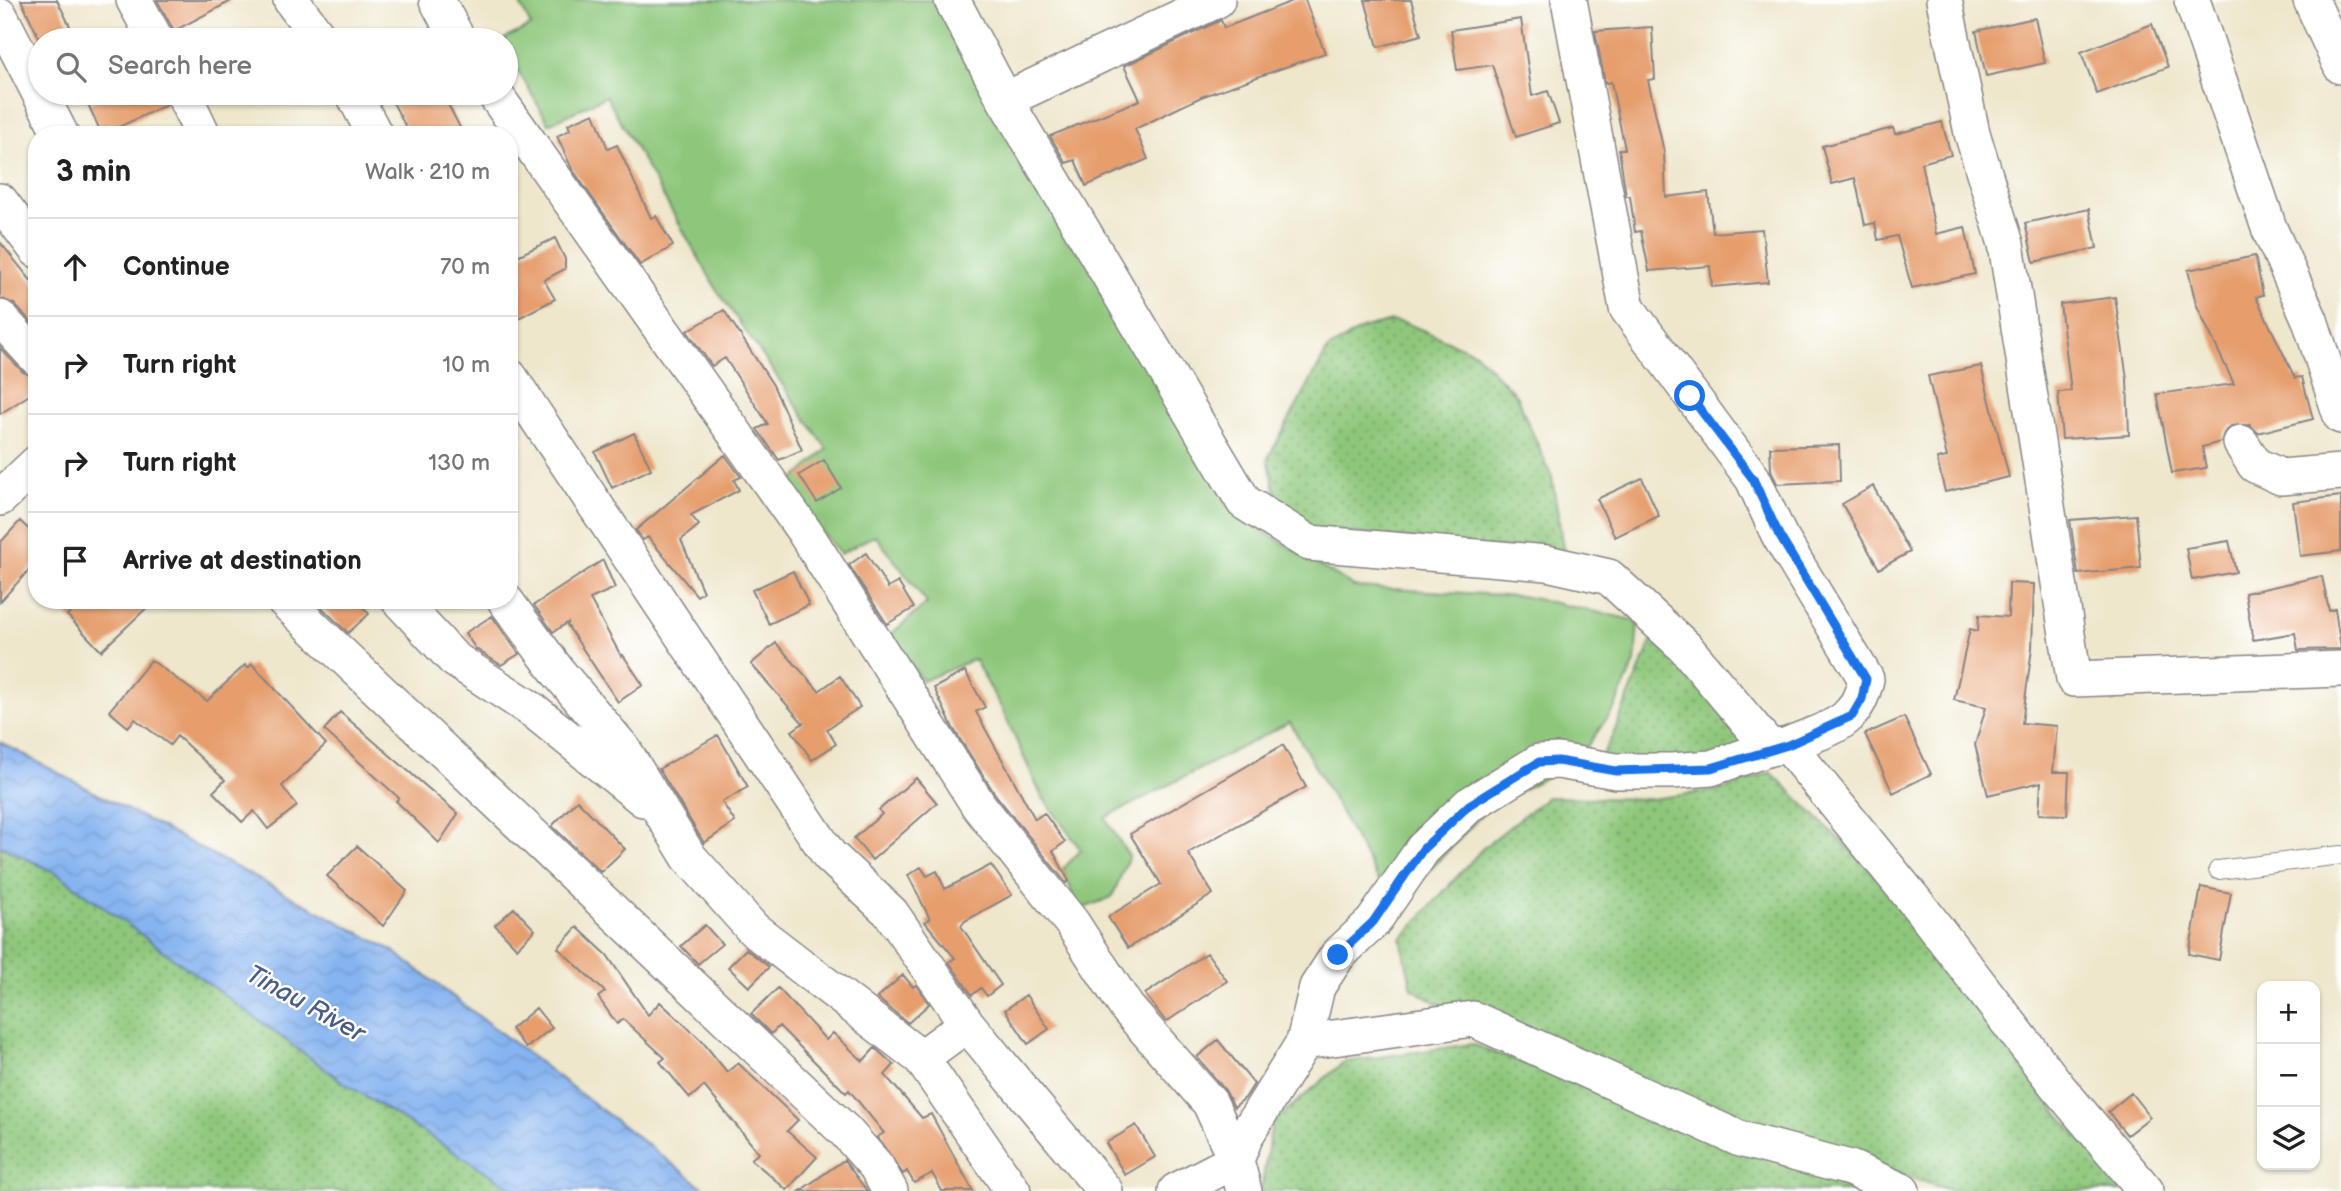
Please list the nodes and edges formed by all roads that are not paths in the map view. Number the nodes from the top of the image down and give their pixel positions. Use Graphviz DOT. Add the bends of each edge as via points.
graph roads {
  1 [pos="134,0"];
  2 [pos="291,0"];
  3 [pos="437,0"];
  4 [pos="951,0"];
  5 [pos="1217,0"];
  6 [pos="1569,0"];
  7 [pos="1944,0"];
  8 [pos="2192,0"];
  9 [pos="2311,0"];
  10 [pos="0,16"];
  11 [pos="149,28"];
  12 [pos="312,28"];
  13 [pos="452,28"];
  14 [pos="2341,66"];
  15 [pos="28,71"];
  16 [pos="1005,100"];
  17 [pos="46,105"];
  18 [pos="189,105"];
  19 [pos="359,105"];
  20 [pos="502,105"];
  21 [pos="56,126"];
  22 [pos="199,126"];
  23 [pos="370,126"];
  24 [pos="517,126"];
  25 [pos="518,127"];
  26 [pos="0,201"];
  27 [pos="28,238"];
  28 [pos="0,317"];
  29 [pos="28,348"];
  30 [pos="518,389"];
  31 [pos="2341,416"];
  32 [pos="2241,443"];
  33 [pos="28,472"];
  34 [pos="2341,472"];
  35 [pos="0,498"];
  36 [pos="294,609"];
  37 [pos="407,609"];
  38 [pos="512,609"];
  39 [pos="2341,669"];
  40 [pos="1779,747"];
  41 [pos="664,817"];
  42 [pos="2341,855"];
  43 [pos="2218,870"];
  44 [pos="967,1024"];
  45 [pos="1304,1042"];
  46 [pos="921,1058"];
  47 [pos="1240,1176"];
  48 [pos="890,1191"];
  49 [pos="1013,1191"];
  50 [pos="1105,1191"];
  51 [pos="1176,1191"];
  52 [pos="1902,1191"];
  53 [pos="2146,1191"];
  1 -- 11 [label="street"];
  2 -- 12 [label="street"];
  3 -- 13 [label="street"];
  4 -- 16 [label="street"];
  5 -- 16 [label="street"];
  6 -- 40 [label="street" via="1627,308 1753,479 1779,535 1866,679 1852,716"];
  7 -- 39 [label="street" via="1972,133 2006,244 2074,679"];
  8 -- 31 [label="street" via="2269,228 2310,320"];
  9 -- 14 [label="street"];
  10 -- 15 [label="street"];
  16 -- 40 [label="street" via="1244,502 1309,542 1547,563 1609,577 1685,647"];
  17 -- 21 [label="street"];
  18 -- 22 [label="street"];
  19 -- 23 [label="street"];
  20 -- 24 [label="street"];
  25 -- 47 [label="street" via="804,531 979,806 1072,923 1127,1008 1210,1103"];
  26 -- 27 [label="street"];
  28 -- 29 [label="street"];
  30 -- 44 [label="street" via="829,855 891,913"];
  32 -- 34 [label="street" via="2255,465 2281,477"];
  33 -- 35 [label="street"];
  36 -- 48 [label="street" via="846,1132 876,1166"];
  37 -- 41 [label="street" via="454,659 534,711"];
  38 -- 41 [label="street" via="623,749"];
  40 -- 45 [label="street" via="1711,768 1672,771 1616,771 1539,762 1469,805 1423,849 1373,922 1338,955 1317,987"];
  40 -- 53 [label="street" via="1923,910 2058,1087"];
  41 -- 46 [label="street" via="689,857 753,929"];
  42 -- 43 [label="lane"];
  44 -- 46 [label="street"];
  44 -- 50 [label="street"];
  45 -- 47 [label="street" via="1246,1135"];
  45 -- 52 [label="street" via="1472,1019 1740,1139 1850,1168"];
  46 -- 49 [label="street"];
  47 -- 51 [label="street"];
}
